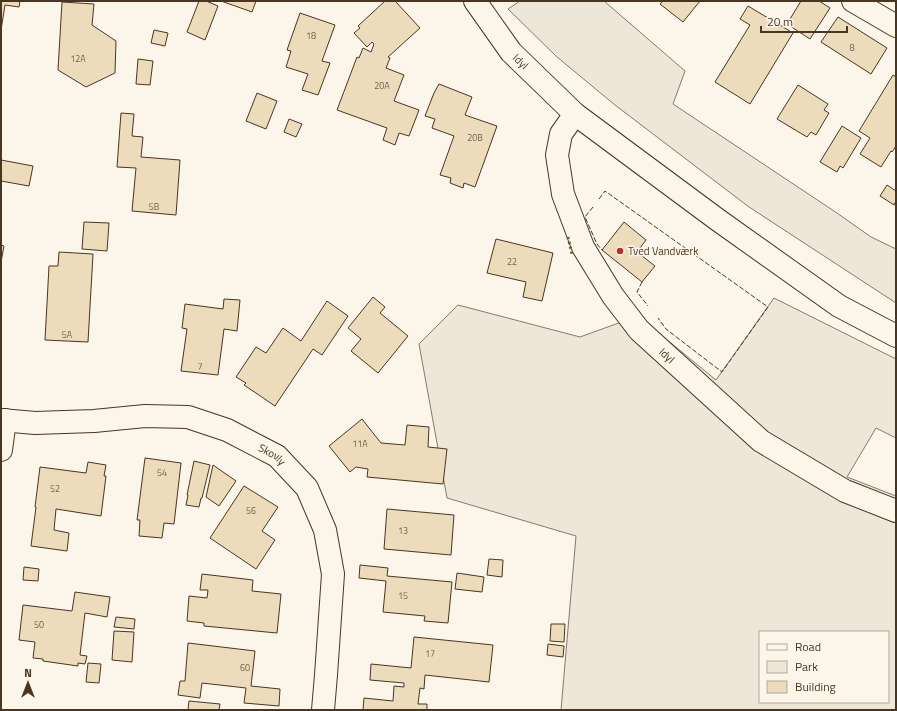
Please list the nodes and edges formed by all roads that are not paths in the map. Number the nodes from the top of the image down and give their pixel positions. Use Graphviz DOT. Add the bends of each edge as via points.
graph roads {
  1 [pos="475,1"];
  2 [pos="853,1"];
  3 [pos="896,26"];
  4 [pos="575,114"];
  5 [pos="896,336"];
  6 [pos="3,420"];
  7 [pos="1,450"];
  8 [pos="896,511"];
  9 [pos="323,710"];
  1 -- 4 [label="street, Idyl" via="511,52"];
  2 -- 3 [label="street"];
  4 -- 5 [label="street, Idyl" via="839,306"];
  4 -- 8 [label="street, Idyl" via="561,134 558,148 563,194 582,247 613,296 639,330 761,441 845,491"];
  6 -- 7 [label="street, Skovly"];
  6 -- 9 [label="street, Skovly" via="35,423 145,416 188,417 227,430 277,456 307,488 325,530 333,574"];
}
